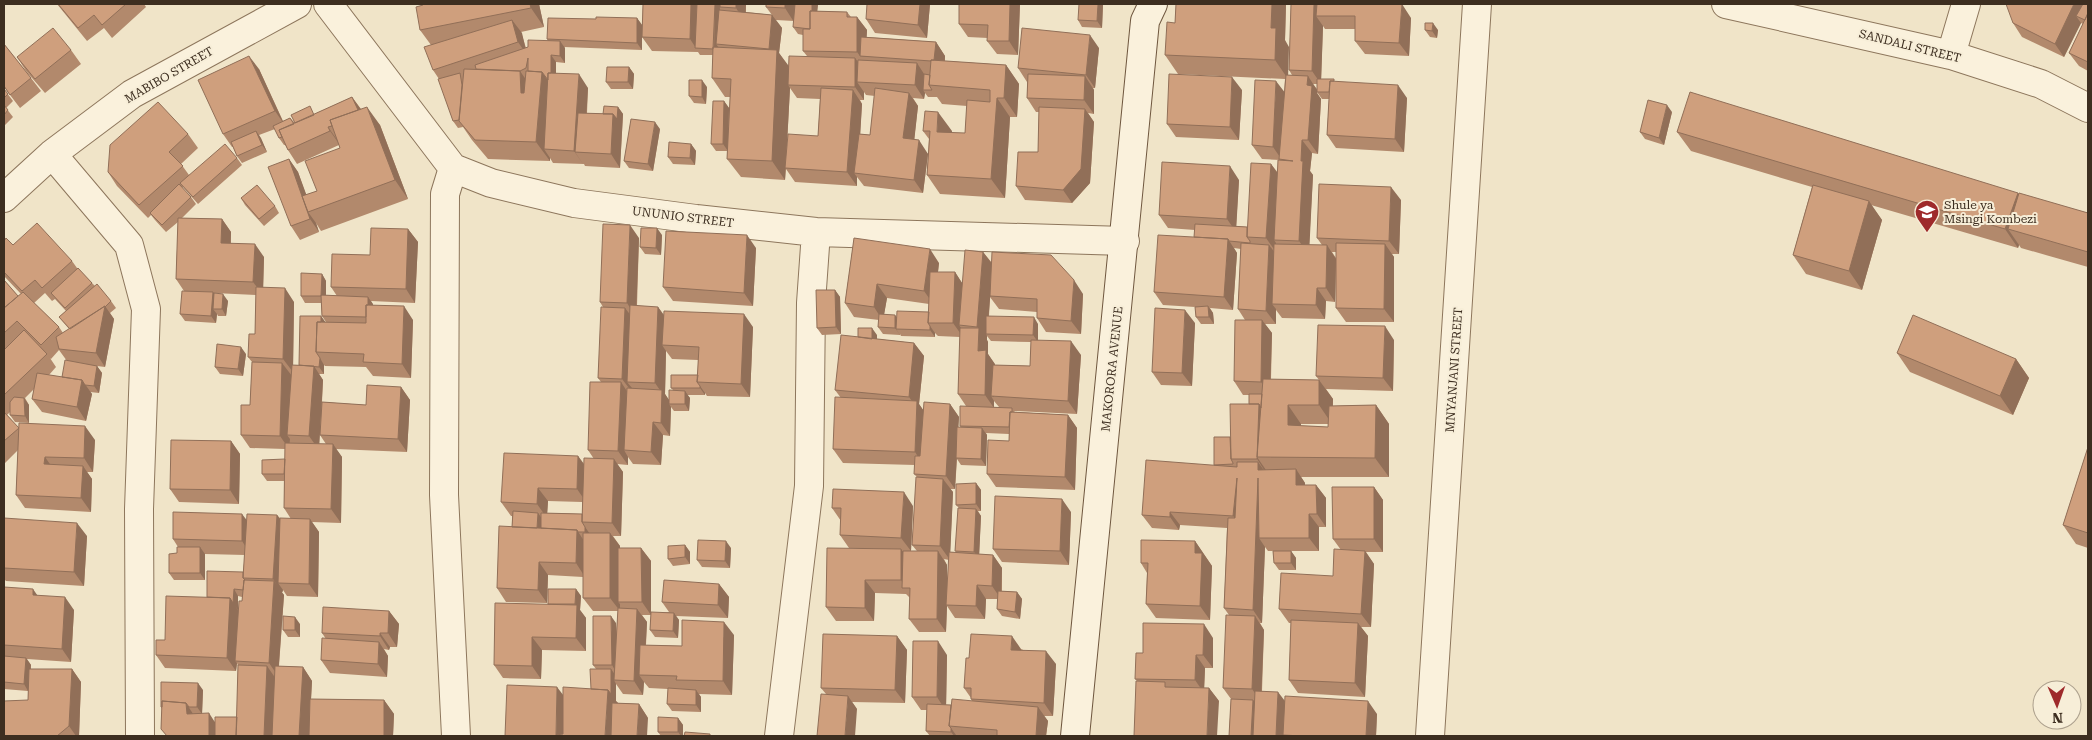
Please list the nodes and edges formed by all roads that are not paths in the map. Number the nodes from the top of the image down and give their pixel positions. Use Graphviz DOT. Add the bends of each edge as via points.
graph roads {
  1 [pos="296,4"];
  2 [pos="328,4"];
  3 [pos="1153,4"];
  4 [pos="1478,4"];
  5 [pos="1726,4"];
  6 [pos="1966,4"];
  7 [pos="1951,55"];
  8 [pos="2088,108"];
  9 [pos="52,154"];
  10 [pos="453,168"];
  11 [pos="4,198"];
  12 [pos="816,232"];
  13 [pos="1125,241"];
  14 [pos="140,736"];
  15 [pos="456,736"];
  16 [pos="779,736"];
  17 [pos="1075,736"];
  18 [pos="1430,736"];
  1 -- 9 [label="street, MABIBO STREET" via="132,94"];
  2 -- 10 [label="street"];
  3 -- 13 [label="street, MAKORORA AVENUE" via="1145,21"];
  4 -- 18 [label="street, MNYANJANI STREET"];
  5 -- 7 [label="street, SANDALI STREET"];
  6 -- 7 [label="street"];
  7 -- 8 [label="street, SANDALI STREET" via="2041,84"];
  9 -- 11 [label="street, MABIBO STREET"];
  9 -- 14 [label="street" via="129,246 146,309 138,509"];
  10 -- 12 [label="street, UNUNIO STREET" via="490,183 574,203"];
  10 -- 15 [label="street" via="445,194 444,495"];
  12 -- 13 [label="street, UNUNIO STREET"];
  12 -- 16 [label="street" via="811,303 809,486"];
  13 -- 17 [label="street, MAKORORA AVENUE"];
}
